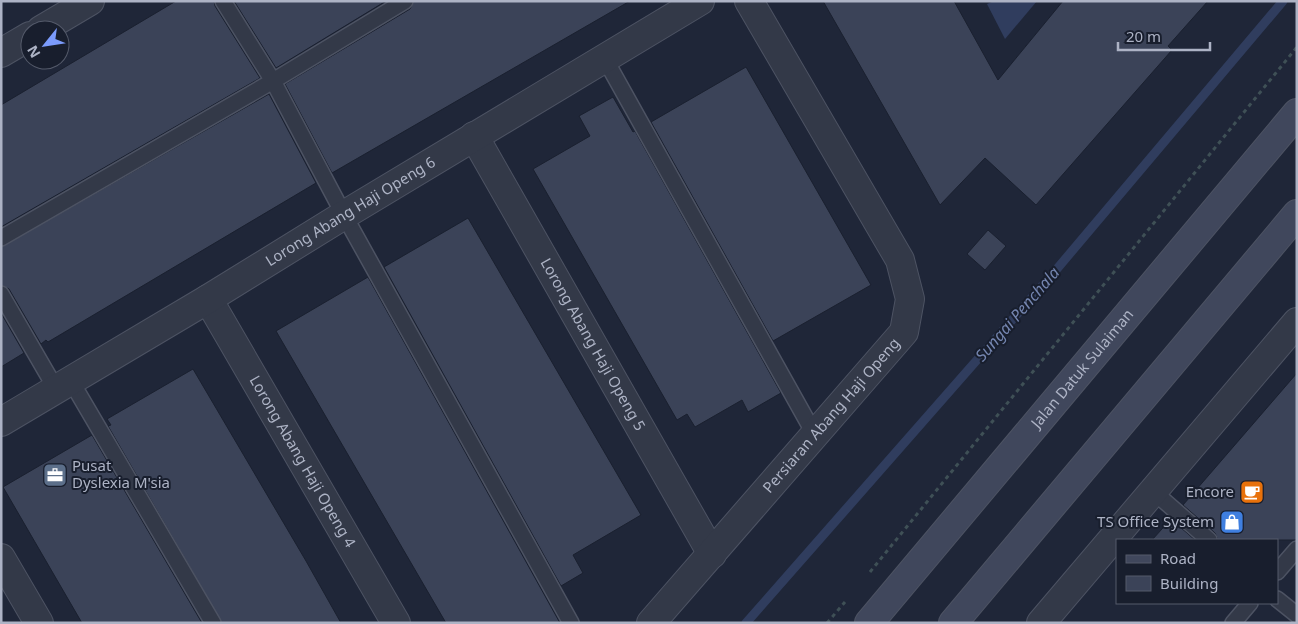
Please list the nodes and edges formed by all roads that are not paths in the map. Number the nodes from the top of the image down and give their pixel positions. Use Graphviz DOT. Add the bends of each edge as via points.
graph roads {
  1 [pos="90,1"];
  2 [pos="224,1"];
  3 [pos="405,1"];
  4 [pos="700,1"];
  5 [pos="749,1"];
  6 [pos="58,20"];
  7 [pos="20,42"];
  8 [pos="1,53"];
  9 [pos="604,59"];
  10 [pos="273,82"];
  11 [pos="1297,113"];
  12 [pos="474,136"];
  13 [pos="1297,214"];
  14 [pos="344,215"];
  15 [pos="1,238"];
  16 [pos="1,294"];
  17 [pos="208,299"];
  18 [pos="1297,322"];
  19 [pos="64,385"];
  20 [pos="1,422"];
  21 [pos="815,435"];
  22 [pos="1154,492"];
  23 [pos="1207,539"];
  24 [pos="1297,549"];
  25 [pos="712,554"];
  26 [pos="1,558"];
  27 [pos="1278,571"];
  28 [pos="1278,600"];
  29 [pos="1249,604"];
  30 [pos="1297,615"];
  31 [pos="39,623"];
  32 [pos="212,623"];
  33 [pos="396,623"];
  34 [pos="571,623"];
  35 [pos="651,623"];
  36 [pos="869,623"];
  37 [pos="953,623"];
  38 [pos="1041,623"];
  39 [pos="1233,623"];
  1 -- 6 [label="street"];
  2 -- 10 [label="lane"];
  3 -- 10 [label="lane"];
  4 -- 9 [label="street, Lorong Abang Haji Openg 6"];
  5 -- 21 [label="street, Persiaran Abang Haji Openg" via="900,260 910,299 904,332"];
  7 -- 8 [label="street"];
  9 -- 12 [label="street, Lorong Abang Haji Openg 6"];
  9 -- 21 [label="lane"];
  10 -- 14 [label="lane"];
  10 -- 15 [label="lane"];
  11 -- 36 [label="main road, Jalan Datuk Sulaiman"];
  12 -- 14 [label="street, Lorong Abang Haji Openg 6"];
  12 -- 25 [label="street, Lorong Abang Haji Openg 5"];
  13 -- 37 [label="main road"];
  14 -- 17 [label="street, Lorong Abang Haji Openg 6"];
  14 -- 34 [label="lane"];
  16 -- 19 [label="lane"];
  17 -- 19 [label="street, Lorong Abang Haji Openg 6"];
  17 -- 33 [label="street, Lorong Abang Haji Openg 4"];
  18 -- 22 [label="street"];
  19 -- 20 [label="street, Lorong Abang Haji Openg 6"];
  19 -- 32 [label="lane"];
  21 -- 25 [label="street, Persiaran Abang Haji Openg"];
  22 -- 23 [label="lane"];
  22 -- 38 [label="street"];
  24 -- 27 [label="lane"];
  25 -- 35 [label="street, Persiaran Abang Haji Openg"];
  26 -- 31 [label="street"];
  28 -- 30 [label="lane"];
  29 -- 39 [label="lane"];
}
